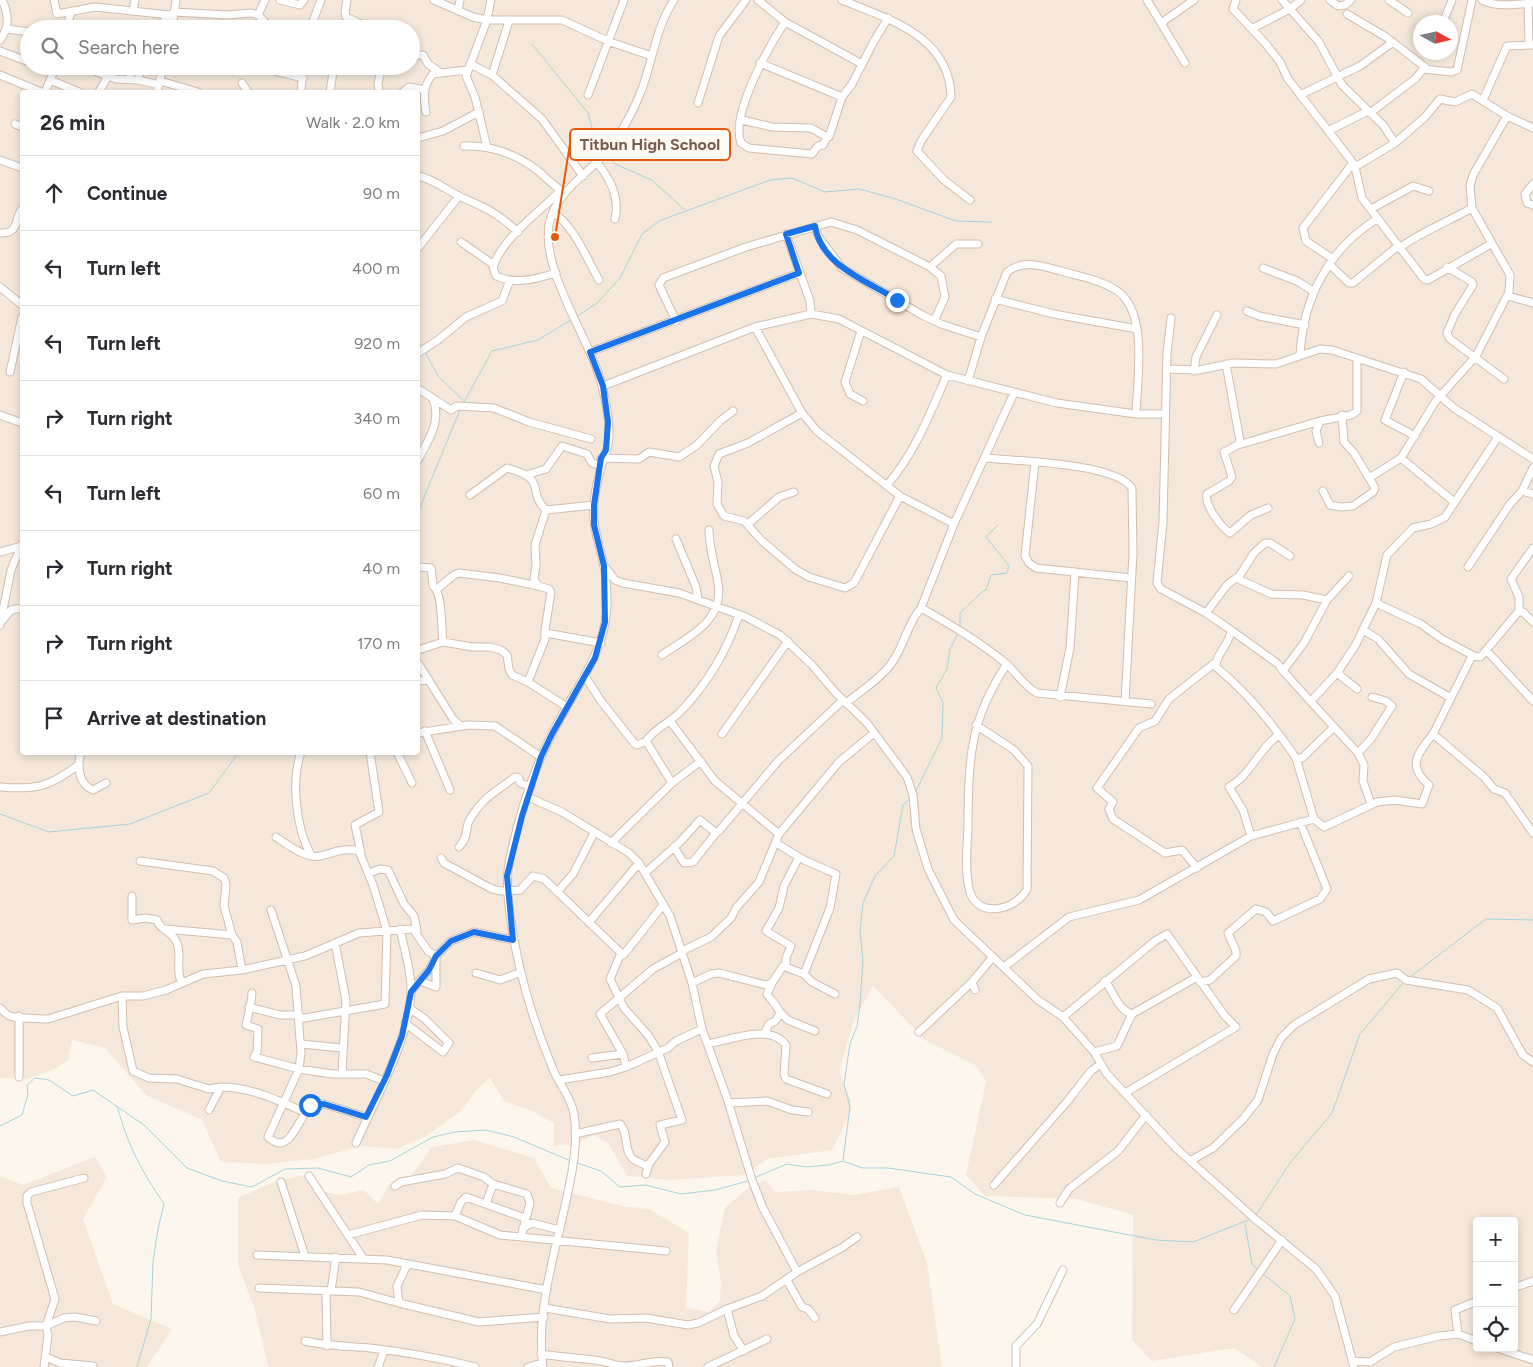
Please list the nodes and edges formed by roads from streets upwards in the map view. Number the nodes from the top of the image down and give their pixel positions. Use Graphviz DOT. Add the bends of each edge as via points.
graph roads {
  1 [pos="2,0"];
  2 [pos="54,0"];
  3 [pos="135,0"];
  4 [pos="176,0"];
  5 [pos="265,0"];
  6 [pos="280,0"];
  7 [pos="304,0"];
  8 [pos="321,0"];
  9 [pos="347,0"];
  10 [pos="434,0"];
  11 [pos="460,0"];
  12 [pos="491,0"];
  13 [pos="624,0"];
  14 [pos="674,0"];
  15 [pos="746,0"];
  16 [pos="758,0"];
  17 [pos="842,0"];
  18 [pos="1147,0"];
  19 [pos="1193,0"];
  20 [pos="1236,0"];
  21 [pos="1282,0"];
  22 [pos="1302,0"];
  23 [pos="1330,0"];
  24 [pos="1352,0"];
  25 [pos="1389,0"];
  26 [pos="1452,0"];
  27 [pos="1472,0"];
  28 [pos="1482,0"];
  29 [pos="1530,3"];
  30 [pos="96,4"];
  31 [pos="1290,9"];
  32 [pos="134,11"];
  33 [pos="458,11"];
  34 [pos="71,12"];
  35 [pos="1408,12"];
  36 [pos="1347,14"];
  37 [pos="172,15"];
  38 [pos="258,15"];
  39 [pos="1446,15"];
  40 [pos="888,18"];
  41 [pos="69,20"];
  42 [pos="166,20"];
  43 [pos="172,20"];
  44 [pos="263,20"];
  45 [pos="313,20"];
  46 [pos="352,20"];
  47 [pos="487,20"];
  48 [pos="510,21"];
  49 [pos="785,22"];
  50 [pos="1161,23"];
  51 [pos="1253,28"];
  52 [pos="7,29"];
  53 [pos="20,31"];
  54 [pos="0,40"];
  55 [pos="610,42"];
  56 [pos="1392,42"];
  57 [pos="1531,44"];
  58 [pos="0,51"];
  59 [pos="420,55"];
  60 [pos="652,56"];
  61 [pos="20,59"];
  62 [pos="760,63"];
  63 [pos="1185,63"];
  64 [pos="862,64"];
  65 [pos="468,67"];
  66 [pos="1424,69"];
  67 [pos="441,74"];
  68 [pos="0,75"];
  69 [pos="52,75"];
  70 [pos="131,75"];
  71 [pos="139,75"];
  72 [pos="291,75"];
  73 [pos="333,75"];
  74 [pos="380,75"];
  75 [pos="492,75"];
  76 [pos="108,76"];
  77 [pos="303,78"];
  78 [pos="1337,78"];
  79 [pos="130,79"];
  80 [pos="50,80"];
  81 [pos="139,80"];
  82 [pos="242,84"];
  83 [pos="159,86"];
  84 [pos="38,90"];
  85 [pos="44,90"];
  86 [pos="74,90"];
  87 [pos="100,90"];
  88 [pos="185,90"];
  89 [pos="246,90"];
  90 [pos="301,90"];
  91 [pos="330,90"];
  92 [pos="379,90"];
  93 [pos="405,90"];
  94 [pos="425,90"];
  95 [pos="588,95"];
  96 [pos="1300,95"];
  97 [pos="842,97"];
  98 [pos="1483,100"];
  99 [pos="421,101"];
  100 [pos="698,103"];
  101 [pos="426,112"];
  102 [pos="479,112"];
  103 [pos="1369,112"];
  104 [pos="1507,116"];
  105 [pos="742,120"];
  106 [pos="1533,128"];
  107 [pos="1328,131"];
  108 [pos="420,137"];
  109 [pos="827,137"];
  110 [pos="1395,143"];
  111 [pos="464,146"];
  112 [pos="487,147"];
  113 [pos="0,160"];
  114 [pos="598,164"];
  115 [pos="1354,165"];
  116 [pos="20,167"];
  117 [pos="583,176"];
  118 [pos="420,177"];
  119 [pos="1533,184"];
  120 [pos="563,191"];
  121 [pos="1429,191"];
  122 [pos="459,196"];
  123 [pos="970,200"];
  124 [pos="1533,205"];
  125 [pos="1472,208"];
  126 [pos="1371,209"];
  127 [pos="553,212"];
  128 [pos="20,213"];
  129 [pos="614,219"];
  130 [pos="1377,219"];
  131 [pos="815,226"];
  132 [pos="0,232"];
  133 [pos="518,232"];
  134 [pos="786,234"];
  135 [pos="461,242"];
  136 [pos="978,244"];
  137 [pos="1491,244"];
  138 [pos="420,245"];
  139 [pos="1398,247"];
  140 [pos="1331,261"];
  141 [pos="494,265"];
  142 [pos="1447,267"];
  143 [pos="930,268"];
  144 [pos="1263,268"];
  145 [pos="556,273"];
  146 [pos="799,273"];
  147 [pos="510,280"];
  148 [pos="599,280"];
  149 [pos="1,290"];
  150 [pos="1313,291"];
  151 [pos="1508,296"];
  152 [pos="995,299"];
  153 [pos="1533,302"];
  154 [pos="20,304"];
  155 [pos="1248,311"];
  156 [pos="811,314"];
  157 [pos="1217,315"];
  158 [pos="1171,318"];
  159 [pos="935,319"];
  160 [pos="676,321"];
  161 [pos="1305,325"];
  162 [pos="20,326"];
  163 [pos="755,327"];
  164 [pos="1136,329"];
  165 [pos="861,331"];
  166 [pos="981,337"];
  167 [pos="420,352"];
  168 [pos="590,352"];
  169 [pos="1300,355"];
  170 [pos="1476,356"];
  171 [pos="1357,360"];
  172 [pos="1226,364"];
  173 [pos="1168,368"];
  174 [pos="1194,370"];
  175 [pos="10,372"];
  176 [pos="1404,372"];
  177 [pos="948,375"];
  178 [pos="1504,379"];
  179 [pos="968,381"];
  180 [pos="603,386"];
  181 [pos="420,390"];
  182 [pos="1014,393"];
  183 [pos="1441,396"];
  184 [pos="433,399"];
  185 [pos="862,401"];
  186 [pos="733,412"];
  187 [pos="802,413"];
  188 [pos="1136,414"];
  189 [pos="1165,414"];
  190 [pos="0,415"];
  191 [pos="1342,415"];
  192 [pos="1320,421"];
  193 [pos="20,422"];
  194 [pos="1415,436"];
  195 [pos="1498,437"];
  196 [pos="591,439"];
  197 [pos="1318,443"];
  198 [pos="1238,445"];
  199 [pos="420,456"];
  200 [pos="601,458"];
  201 [pos="985,458"];
  202 [pos="1401,458"];
  203 [pos="1533,459"];
  204 [pos="1036,462"];
  205 [pos="601,466"];
  206 [pos="1533,468"];
  207 [pos="537,472"];
  208 [pos="526,475"];
  209 [pos="1369,478"];
  210 [pos="533,480"];
  211 [pos="887,485"];
  212 [pos="1323,491"];
  213 [pos="1522,491"];
  214 [pos="794,492"];
  215 [pos="1533,494"];
  216 [pos="470,495"];
  217 [pos="900,496"];
  218 [pos="1453,502"];
  219 [pos="594,505"];
  220 [pos="1268,508"];
  221 [pos="546,510"];
  222 [pos="748,524"];
  223 [pos="954,524"];
  224 [pos="709,530"];
  225 [pos="676,539"];
  226 [pos="20,546"];
  227 [pos="1533,548"];
  228 [pos="20,550"];
  229 [pos="0,552"];
  230 [pos="1290,556"];
  231 [pos="604,566"];
  232 [pos="420,567"];
  233 [pos="1468,567"];
  234 [pos="1075,572"];
  235 [pos="1350,576"];
  236 [pos="1132,578"];
  237 [pos="1238,578"];
  238 [pos="615,580"];
  239 [pos="538,586"];
  240 [pos="606,587"];
  241 [pos="437,589"];
  242 [pos="698,599"];
  243 [pos="1327,600"];
  244 [pos="1376,603"];
  245 [pos="717,607"];
  246 [pos="20,608"];
  247 [pos="921,608"];
  248 [pos="1519,612"];
  249 [pos="1206,613"];
  250 [pos="739,615"];
  251 [pos="1533,622"];
  252 [pos="0,625"];
  253 [pos="1231,630"];
  254 [pos="1363,630"];
  255 [pos="546,633"];
  256 [pos="788,641"];
  257 [pos="444,642"];
  258 [pos="600,643"];
  259 [pos="420,649"];
  260 [pos="1487,651"];
  261 [pos="662,655"];
  262 [pos="1474,656"];
  263 [pos="1216,662"];
  264 [pos="1006,664"];
  265 [pos="420,666"];
  266 [pos="1283,672"];
  267 [pos="1337,673"];
  268 [pos="585,676"];
  269 [pos="429,680"];
  270 [pos="420,681"];
  271 [pos="528,682"];
  272 [pos="1358,689"];
  273 [pos="1372,696"];
  274 [pos="1060,697"];
  275 [pos="1451,698"];
  276 [pos="1312,700"];
  277 [pos="1533,701"];
  278 [pos="845,702"];
  279 [pos="1125,702"];
  280 [pos="1151,704"];
  281 [pos="567,706"];
  282 [pos="670,721"];
  283 [pos="976,725"];
  284 [pos="461,726"];
  285 [pos="1334,727"];
  286 [pos="421,732"];
  287 [pos="874,733"];
  288 [pos="722,734"];
  289 [pos="1433,734"];
  290 [pos="1279,735"];
  291 [pos="646,741"];
  292 [pos="1358,753"];
  293 [pos="80,755"];
  294 [pos="300,755"];
  295 [pos="370,755"];
  296 [pos="398,755"];
  297 [pos="541,757"];
  298 [pos="1296,758"];
  299 [pos="701,761"];
  300 [pos="78,765"];
  301 [pos="106,783"];
  302 [pos="412,783"];
  303 [pos="672,783"];
  304 [pos="0,787"];
  305 [pos="531,787"];
  306 [pos="450,790"];
  307 [pos="528,796"];
  308 [pos="1371,804"];
  309 [pos="741,805"];
  310 [pos="1314,819"];
  311 [pos="1300,822"];
  312 [pos="594,833"];
  313 [pos="716,833"];
  314 [pos="1533,833"];
  315 [pos="779,834"];
  316 [pos="1251,836"];
  317 [pos="276,837"];
  318 [pos="611,843"];
  319 [pos="776,843"];
  320 [pos="459,847"];
  321 [pos="674,847"];
  322 [pos="361,853"];
  323 [pos="310,855"];
  324 [pos="799,857"];
  325 [pos="442,858"];
  326 [pos="140,861"];
  327 [pos="639,864"];
  328 [pos="1197,868"];
  329 [pos="369,873"];
  330 [pos="645,873"];
  331 [pos="507,891"];
  332 [pos="558,891"];
  333 [pos="132,896"];
  334 [pos="663,905"];
  335 [pos="271,910"];
  336 [pos="590,921"];
  337 [pos="164,929"];
  338 [pos="400,929"];
  339 [pos="387,931"];
  340 [pos="416,931"];
  341 [pos="232,935"];
  342 [pos="513,940"];
  343 [pos="336,943"];
  344 [pos="323,949"];
  345 [pos="682,952"];
  346 [pos="621,953"];
  347 [pos="436,956"];
  348 [pos="339,958"];
  349 [pos="992,958"];
  350 [pos="287,961"];
  351 [pos="786,966"];
  352 [pos="1004,967"];
  353 [pos="242,970"];
  354 [pos="519,972"];
  355 [pos="476,973"];
  356 [pos="804,974"];
  357 [pos="1198,979"];
  358 [pos="1105,981"];
  359 [pos="972,982"];
  360 [pos="692,983"];
  361 [pos="772,983"];
  362 [pos="182,984"];
  363 [pos="414,985"];
  364 [pos="975,990"];
  365 [pos="252,993"];
  366 [pos="835,994"];
  367 [pos="122,996"];
  368 [pos="619,1000"];
  369 [pos="0,1007"];
  370 [pos="249,1008"];
  371 [pos="409,1008"];
  372 [pos="345,1010"];
  373 [pos="779,1010"];
  374 [pos="1132,1014"];
  375 [pos="19,1016"];
  376 [pos="299,1017"];
  377 [pos="1062,1017"];
  378 [pos="405,1023"];
  379 [pos="702,1029"];
  380 [pos="815,1031"];
  381 [pos="919,1032"];
  382 [pos="768,1034"];
  383 [pos="301,1044"];
  384 [pos="708,1044"];
  385 [pos="342,1048"];
  386 [pos="658,1051"];
  387 [pos="1094,1052"];
  388 [pos="623,1054"];
  389 [pos="592,1058"];
  390 [pos="1533,1062"];
  391 [pos="1101,1064"];
  392 [pos="626,1067"];
  393 [pos="299,1069"];
  394 [pos="342,1073"];
  395 [pos="19,1077"];
  396 [pos="559,1080"];
  397 [pos="384,1081"];
  398 [pos="221,1087"];
  399 [pos="1125,1093"];
  400 [pos="827,1094"];
  401 [pos="285,1103"];
  402 [pos="729,1103"];
  403 [pos="209,1110"];
  404 [pos="304,1112"];
  405 [pos="808,1112"];
  406 [pos="1146,1115"];
  407 [pos="366,1117"];
  408 [pos="575,1134"];
  409 [pos="356,1143"];
  410 [pos="1190,1161"];
  411 [pos="309,1176"];
  412 [pos="84,1178"];
  413 [pos="280,1182"];
  414 [pos="493,1184"];
  415 [pos="994,1185"];
  416 [pos="395,1186"];
  417 [pos="1060,1203"];
  418 [pos="486,1204"];
  419 [pos="455,1216"];
  420 [pos="525,1218"];
  421 [pos="523,1228"];
  422 [pos="560,1230"];
  423 [pos="348,1235"];
  424 [pos="521,1237"];
  425 [pos="857,1237"];
  426 [pos="558,1240"];
  427 [pos="1282,1240"];
  428 [pos="666,1251"];
  429 [pos="257,1255"];
  430 [pos="305,1256"];
  431 [pos="336,1257"];
  432 [pos="363,1258"];
  433 [pos="407,1265"];
  434 [pos="1062,1270"];
  435 [pos="797,1272"];
  436 [pos="787,1280"];
  437 [pos="1533,1281"];
  438 [pos="1518,1287"];
  439 [pos="259,1288"];
  440 [pos="547,1290"];
  441 [pos="328,1291"];
  442 [pos="1473,1302"];
  443 [pos="399,1303"];
  444 [pos="545,1308"];
  445 [pos="727,1309"];
  446 [pos="1234,1310"];
  447 [pos="544,1317"];
  448 [pos="815,1318"];
  449 [pos="96,1321"];
  450 [pos="46,1326"];
  451 [pos="0,1332"];
  452 [pos="1458,1334"];
  453 [pos="767,1339"];
  454 [pos="1473,1340"];
  455 [pos="305,1341"];
  456 [pos="327,1346"];
  457 [pos="384,1351"];
  458 [pos="744,1351"];
  459 [pos="1509,1352"];
  460 [pos="541,1354"];
  461 [pos="46,1357"];
  462 [pos="1533,1360"];
  463 [pos="1353,1364"];
  464 [pos="543,1365"];
  465 [pos="93,1366"];
  466 [pos="44,1367"];
  467 [pos="378,1367"];
  468 [pos="475,1367"];
  469 [pos="528,1367"];
  470 [pos="669,1367"];
  471 [pos="708,1367"];
  472 [pos="1016,1367"];
  1 -- 52 [label="street"];
  2 -- 34 [label="street" via="56,14"];
  3 -- 32 [label="street"];
  4 -- 37 [label="street"];
  5 -- 38 [label="street"];
  6 -- 7 [label="street" via="300,5"];
  8 -- 45 [label="street"];
  9 -- 46 [label="street" via="346,17"];
  10 -- 33 [label="street"];
  11 -- 33 [label="street"];
  12 -- 47 [label="street"];
  13 -- 55 [label="street"];
  14 -- 60 [label="street" via="661,23"];
  15 -- 100 [label="street" via="719,36"];
  16 -- 49 [label="street"];
  17 -- 40 [label="street"];
  18 -- 50 [label="street"];
  19 -- 50 [label="street"];
  20 -- 51 [label="street" via="1233,9"];
  21 -- 31 [label="street"];
  22 -- 31 [label="street"];
  23 -- 24 [label="street" via="1338,6"];
  25 -- 35 [label="street"];
  26 -- 39 [label="street"];
  27 -- 66 [label="street" via="1457,70"];
  28 -- 29 [label="street" via="1510,5"];
  29 -- 57 [label="street"];
  30 -- 32 [label="street"];
  30 -- 34 [label="street"];
  31 -- 51 [label="street"];
  31 -- 78 [label="street" via="1319,42"];
  32 -- 37 [label="street"];
  33 -- 47 [label="street"];
  34 -- 41 [label="street"];
  36 -- 56 [label="street"];
  37 -- 38 [label="street"];
  37 -- 42 [label="street"];
  37 -- 43 [label="street"];
  38 -- 44 [label="street"];
  40 -- 64 [label="street"];
  40 -- 123 [label="street" via="928,42 946,72 951,97 917,151 944,180"];
  47 -- 48 [label="street"];
  47 -- 65 [label="street"];
  48 -- 55 [label="street" via="562,20"];
  48 -- 75 [label="street"];
  49 -- 62 [label="street"];
  49 -- 64 [label="street"];
  50 -- 63 [label="street"];
  51 -- 96 [label="street" via="1275,54"];
  52 -- 53 [label="street"];
  52 -- 54 [label="street"];
  55 -- 60 [label="street"];
  55 -- 95 [label="street"];
  56 -- 66 [label="street" via="1425,66"];
  56 -- 78 [label="street" via="1360,66"];
  57 -- 98 [label="street" via="1507,46"];
  58 -- 61 [label="street"];
  59 -- 67 [label="street"];
  60 -- 114 [label="street" via="636,105"];
  62 -- 97 [label="street"];
  62 -- 105 [label="street"];
  64 -- 97 [label="street"];
  65 -- 67 [label="street"];
  65 -- 75 [label="street"];
  65 -- 102 [label="street" via="466,81"];
  66 -- 103 [label="street" via="1386,103"];
  67 -- 94 [label="street" via="430,76"];
  68 -- 84 [label="street"];
  69 -- 80 [label="street"];
  70 -- 79 [label="street"];
  71 -- 81 [label="street"];
  72 -- 77 [label="street"];
  73 -- 91 [label="street"];
  74 -- 92 [label="street"];
  75 -- 117 [label="street" via="542,119"];
  76 -- 79 [label="street"];
  76 -- 87 [label="street"];
  77 -- 90 [label="street"];
  78 -- 96 [label="street"];
  78 -- 103 [label="street"];
  79 -- 81 [label="street"];
  80 -- 85 [label="street"];
  80 -- 86 [label="street"];
  81 -- 83 [label="street"];
  82 -- 89 [label="street"];
  83 -- 88 [label="street"];
  93 -- 94 [label="street" via="409,87"];
  94 -- 99 [label="street"];
  96 -- 107 [label="street"];
  97 -- 109 [label="street"];
  98 -- 104 [label="street"];
  98 -- 110 [label="street" via="1470,93 1455,102 1440,99"];
  99 -- 101 [label="street"];
  102 -- 108 [label="street" via="443,131"];
  102 -- 112 [label="street"];
  103 -- 107 [label="street"];
  103 -- 110 [label="street"];
  104 -- 106 [label="street"];
  104 -- 125 [label="street" via="1473,176 1470,186"];
  105 -- 109 [label="street" via="772,127 811,128"];
  105 -- 109 [label="street" via="739,137 741,144 750,148 812,154"];
  107 -- 115 [label="street"];
  110 -- 115 [label="street"];
  111 -- 112 [label="street"];
  112 -- 120 [label="street" via="536,169"];
  113 -- 116 [label="street"];
  114 -- 117 [label="street"];
  114 -- 129 [label="street" via="612,184 617,209"];
  115 -- 126 [label="street" via="1362,198"];
  115 -- 140 [label="street" via="1304,228 1306,241"];
  117 -- 120 [label="street"];
  118 -- 122 [label="street"];
  119 -- 124 [label="street" via="1525,194 1527,203"];
  120 -- 127 [label="street"];
  120 -- 133 [label="street" via="532,215"];
  121 -- 126 [label="street" via="1413,186"];
  122 -- 133 [label="street" via="493,210"];
  122 -- 138 [label="street"];
  125 -- 137 [label="street"];
  125 -- 139 [label="street"];
  126 -- 130 [label="street"];
  127 -- 145 [label="street" via="548,238"];
  127 -- 148 [label="street" via="577,240"];
  128 -- 132 [label="street" via="13,229"];
  130 -- 139 [label="street"];
  130 -- 140 [label="street" via="1352,236"];
  131 -- 134 [label="street"];
  131 -- 143 [label="street" via="836,222"];
  131 -- 159 [label="street" via="818,236 842,268 922,315"];
  133 -- 141 [label="street"];
  134 -- 146 [label="street"];
  134 -- 160 [label="street" via="663,278 659,286"];
  135 -- 141 [label="street"];
  136 -- 143 [label="street" via="956,244"];
  137 -- 142 [label="street"];
  137 -- 151 [label="street" via="1510,275"];
  139 -- 140 [label="street" via="1351,284"];
  139 -- 142 [label="street" via="1424,279 1428,280"];
  140 -- 150 [label="street"];
  141 -- 147 [label="street" via="496,276"];
  142 -- 170 [label="street" via="1473,283 1447,333 1450,339"];
  143 -- 159 [label="street" via="942,276 945,288 945,297"];
  144 -- 150 [label="street"];
  145 -- 147 [label="street" via="527,281"];
  145 -- 168 [label="street"];
  146 -- 156 [label="street" via="810,301"];
  146 -- 160 [label="street"];
  147 -- 167 [label="street" via="502,302 466,317"];
  149 -- 154 [label="street"];
  150 -- 161 [label="street"];
  151 -- 153 [label="street"];
  151 -- 170 [label="street"];
  152 -- 164 [label="street"];
  152 -- 164 [label="street" via="1006,272 1027,263 1115,289 1131,308 1136,318"];
  152 -- 166 [label="street"];
  155 -- 161 [label="street"];
  156 -- 163 [label="street"];
  156 -- 165 [label="street" via="830,316"];
  157 -- 174 [label="street" via="1196,357"];
  158 -- 173 [label="street"];
  159 -- 166 [label="street" via="940,324"];
  160 -- 168 [label="street"];
  161 -- 169 [label="street"];
  162 -- 175 [label="street"];
  163 -- 180 [label="street"];
  163 -- 187 [label="street"];
  164 -- 188 [label="street"];
  165 -- 177 [label="street"];
  165 -- 185 [label="street" via="845,382 850,394"];
  166 -- 179 [label="street"];
  168 -- 180 [label="street"];
  169 -- 171 [label="street" via="1326,349"];
  169 -- 172 [label="street" via="1276,364"];
  170 -- 178 [label="street"];
  170 -- 183 [label="street"];
  171 -- 176 [label="street"];
  171 -- 191 [label="street" via="1357,411"];
  172 -- 174 [label="street"];
  172 -- 198 [label="street" via="1240,437"];
  173 -- 174 [label="street"];
  173 -- 189 [label="street"];
  176 -- 183 [label="street" via="1421,379"];
  176 -- 194 [label="street" via="1385,420"];
  177 -- 179 [label="street"];
  177 -- 211 [label="street" via="916,444"];
  179 -- 182 [label="street"];
  180 -- 200 [label="street" via="608,439"];
  181 -- 184 [label="street"];
  182 -- 188 [label="street" via="1057,403"];
  182 -- 201 [label="street"];
  183 -- 194 [label="street"];
  183 -- 195 [label="street"];
  184 -- 196 [label="street" via="451,410 457,406 494,408 529,422"];
  184 -- 199 [label="street" via="437,410 435,423"];
  186 -- 200 [label="street" via="679,457 649,452 639,459"];
  187 -- 211 [label="street" via="829,442"];
  187 -- 222 [label="street" via="748,443 719,454 716,459 719,511 724,516"];
  188 -- 189 [label="street"];
  189 -- 249 [label="street" via="1163,522 1157,584"];
  190 -- 193 [label="street"];
  191 -- 192 [label="street"];
  191 -- 209 [label="street" via="1344,442"];
  192 -- 197 [label="street" via="1316,431"];
  192 -- 198 [label="street"];
  194 -- 202 [label="street"];
  195 -- 203 [label="street"];
  195 -- 218 [label="street"];
  198 -- 220 [label="street" via="1224,452 1232,474 1230,480 1207,494 1206,500 1230,533 1247,517"];
  200 -- 205 [label="street"];
  201 -- 204 [label="street"];
  201 -- 223 [label="street"];
  202 -- 209 [label="street"];
  202 -- 218 [label="street"];
  204 -- 234 [label="street" via="1025,556 1036,568"];
  204 -- 236 [label="street" via="1102,470 1127,481 1132,488 1133,499"];
  205 -- 207 [label="street" via="592,463 587,454 562,446 549,467"];
  205 -- 219 [label="street"];
  206 -- 213 [label="street"];
  207 -- 208 [label="street"];
  207 -- 210 [label="street"];
  208 -- 210 [label="street"];
  208 -- 216 [label="street" via="504,469"];
  209 -- 212 [label="street" via="1374,490 1353,506 1330,505"];
  210 -- 221 [label="street"];
  211 -- 217 [label="street"];
  213 -- 215 [label="street"];
  213 -- 233 [label="street"];
  214 -- 222 [label="street" via="779,497"];
  217 -- 222 [label="street" via="854,583 845,588 794,569"];
  217 -- 223 [label="street"];
  218 -- 244 [label="street" via="1445,517 1414,528 1387,555"];
  219 -- 221 [label="street"];
  219 -- 231 [label="street" via="594,525"];
  221 -- 239 [label="street" via="535,545 534,579"];
  223 -- 247 [label="street"];
  224 -- 245 [label="street" via="718,586"];
  225 -- 242 [label="street"];
  226 -- 229 [label="street"];
  227 -- 248 [label="street" via="1511,579 1520,597"];
  228 -- 252 [label="street" via="11,570"];
  230 -- 237 [label="street" via="1265,542"];
  231 -- 238 [label="street"];
  231 -- 240 [label="street"];
  232 -- 241 [label="street" via="431,568 433,586"];
  234 -- 236 [label="street"];
  234 -- 274 [label="street" via="1070,648"];
  235 -- 243 [label="street"];
  236 -- 279 [label="street"];
  237 -- 243 [label="street" via="1271,594"];
  237 -- 249 [label="street" via="1227,585"];
  238 -- 240 [label="street"];
  238 -- 242 [label="street"];
  239 -- 241 [label="street" via="459,573"];
  239 -- 255 [label="street" via="551,592"];
  240 -- 258 [label="street" via="606,615"];
  241 -- 257 [label="street"];
  242 -- 245 [label="street"];
  243 -- 266 [label="street" via="1304,643"];
  244 -- 254 [label="street"];
  244 -- 262 [label="street" via="1421,624"];
  245 -- 250 [label="street"];
  245 -- 261 [label="street" via="706,624"];
  246 -- 252 [label="street" via="12,610"];
  247 -- 264 [label="street" via="968,633"];
  247 -- 278 [label="street" via="891,665"];
  248 -- 251 [label="street"];
  248 -- 260 [label="street"];
  249 -- 253 [label="street"];
  250 -- 256 [label="street"];
  250 -- 282 [label="street" via="706,681"];
  253 -- 263 [label="street"];
  253 -- 266 [label="street" via="1278,664"];
  254 -- 267 [label="street"];
  254 -- 275 [label="street" via="1378,639 1409,674"];
  255 -- 258 [label="street"];
  255 -- 271 [label="street"];
  256 -- 278 [label="street"];
  256 -- 288 [label="street"];
  257 -- 259 [label="street"];
  257 -- 271 [label="street" via="501,650 508,655 509,673"];
  258 -- 268 [label="street"];
  260 -- 262 [label="street"];
  260 -- 277 [label="street"];
  262 -- 275 [label="street"];
  263 -- 290 [label="street" via="1216,666 1246,693"];
  263 -- 328 [label="street" via="1169,699 1155,722 1139,728 1097,788 1113,802 1109,809 1113,819 1165,853 1182,850"];
  264 -- 274 [label="street" via="1030,690"];
  264 -- 283 [label="street" via="989,690"];
  265 -- 269 [label="street"];
  266 -- 276 [label="street"];
  267 -- 272 [label="street"];
  267 -- 276 [label="street"];
  268 -- 281 [label="street"];
  268 -- 291 [label="street" via="634,744"];
  269 -- 270 [label="street"];
  269 -- 284 [label="street" via="453,719"];
  271 -- 281 [label="street"];
  273 -- 292 [label="street" via="1392,706"];
  274 -- 279 [label="street"];
  275 -- 289 [label="street"];
  276 -- 285 [label="street"];
  278 -- 287 [label="street"];
  278 -- 309 [label="street" via="778,761"];
  279 -- 280 [label="street"];
  281 -- 297 [label="street"];
  282 -- 291 [label="street"];
  282 -- 299 [label="street"];
  283 -- 283 [label="street" via="1014,750 1028,766 1027,889 1018,901 1000,909 977,903 969,889 968,795 970,754"];
  284 -- 286 [label="street"];
  284 -- 297 [label="street" via="495,726"];
  285 -- 292 [label="street"];
  285 -- 298 [label="street" via="1302,758"];
  286 -- 306 [label="street"];
  287 -- 315 [label="street" via="843,757"];
  287 -- 349 [label="street" via="911,786 916,829 924,856 949,913"];
  289 -- 308 [label="street" via="1415,763 1416,772 1429,784 1422,804 1395,800"];
  289 -- 314 [label="street" via="1494,789 1505,793"];
  290 -- 298 [label="street"];
  290 -- 316 [label="street" via="1229,787 1243,810"];
  291 -- 303 [label="street"];
  292 -- 308 [label="street" via="1364,765 1363,782"];
  293 -- 300 [label="street"];
  294 -- 323 [label="street" via="296,771 300,828"];
  295 -- 322 [label="street" via="379,812 355,825"];
  296 -- 302 [label="street"];
  297 -- 305 [label="street"];
  298 -- 310 [label="street"];
  299 -- 303 [label="street"];
  299 -- 309 [label="street" via="715,781"];
  300 -- 301 [label="street" via="79,774 90,789 99,789"];
  300 -- 304 [label="street" via="40,787 24,790"];
  303 -- 318 [label="street"];
  305 -- 307 [label="street"];
  305 -- 320 [label="street" via="515,777 487,795 469,821 468,833"];
  307 -- 312 [label="street" via="562,812"];
  307 -- 331 [label="street" via="510,861"];
  308 -- 310 [label="street" via="1324,827"];
  309 -- 313 [label="street"];
  309 -- 315 [label="street"];
  310 -- 311 [label="street"];
  311 -- 316 [label="street"];
  311 -- 357 [label="street" via="1327,890 1320,899 1273,921 1266,912 1256,909 1228,933 1236,956 1210,980"];
  312 -- 318 [label="street"];
  312 -- 332 [label="street" via="573,874"];
  313 -- 321 [label="street" via="700,820"];
  313 -- 321 [label="street" via="689,864 684,863"];
  315 -- 319 [label="street"];
  316 -- 328 [label="street"];
  317 -- 323 [label="street"];
  318 -- 327 [label="street" via="629,853"];
  319 -- 324 [label="street"];
  319 -- 345 [label="street" via="759,882 731,918 712,937"];
  321 -- 330 [label="street"];
  322 -- 323 [label="street" via="344,850"];
  322 -- 329 [label="street"];
  324 -- 351 [label="street" via="784,886 779,908 766,927 766,931 791,946"];
  324 -- 356 [label="street" via="834,872 836,881 830,908"];
  325 -- 331 [label="street" via="444,863 492,889"];
  326 -- 341 [label="street" via="214,871 224,878 224,906"];
  327 -- 330 [label="street"];
  327 -- 336 [label="street"];
  328 -- 352 [label="street" via="1139,900 1069,917"];
  329 -- 339 [label="street"];
  329 -- 340 [label="street" via="388,870 404,904 414,916"];
  330 -- 334 [label="street"];
  331 -- 332 [label="street" via="520,890 533,876"];
  331 -- 342 [label="street"];
  332 -- 336 [label="street"];
  333 -- 337 [label="street" via="132,920 157,920"];
  334 -- 345 [label="street"];
  334 -- 346 [label="street" via="626,953"];
  335 -- 350 [label="street"];
  336 -- 346 [label="street"];
  337 -- 341 [label="street"];
  337 -- 362 [label="street" via="174,936 178,945 178,974"];
  338 -- 339 [label="street"];
  338 -- 340 [label="street" via="413,928"];
  338 -- 363 [label="street"];
  339 -- 343 [label="street" via="359,933"];
  339 -- 372 [label="street" via="386,1004"];
  340 -- 347 [label="street" via="428,951"];
  341 -- 353 [label="street" via="237,942"];
  342 -- 347 [label="street" via="474,932 451,941"];
  342 -- 354 [label="street"];
  343 -- 344 [label="street"];
  343 -- 348 [label="street"];
  344 -- 348 [label="street"];
  344 -- 350 [label="street"];
  345 -- 360 [label="street"];
  345 -- 368 [label="street" via="653,970"];
  346 -- 368 [label="street" via="610,979"];
  347 -- 363 [label="street"];
  347 -- 363 [label="street" via="436,987"];
  348 -- 372 [label="street"];
  349 -- 352 [label="street"];
  349 -- 359 [label="street"];
  350 -- 353 [label="street"];
  350 -- 376 [label="street" via="296,986"];
  351 -- 356 [label="street"];
  351 -- 361 [label="street" via="782,966"];
  352 -- 377 [label="street" via="1038,1000"];
  353 -- 362 [label="street" via="211,973"];
  354 -- 355 [label="street" via="500,980"];
  354 -- 396 [label="street"];
  356 -- 366 [label="street"];
  357 -- 358 [label="street" via="1167,934"];
  357 -- 374 [label="street"];
  357 -- 399 [label="street" via="1236,1027"];
  358 -- 374 [label="street" via="1115,999"];
  358 -- 377 [label="street"];
  359 -- 364 [label="street"];
  359 -- 381 [label="street"];
  360 -- 361 [label="street" via="719,973 766,985"];
  360 -- 379 [label="street"];
  361 -- 373 [label="street" via="767,994"];
  362 -- 367 [label="street" via="153,994"];
  363 -- 371 [label="street"];
  365 -- 370 [label="street"];
  367 -- 375 [label="street" via="48,1018 36,1020"];
  367 -- 398 [label="street" via="123,1027 133,1071 149,1078 177,1079 209,1089"];
  368 -- 386 [label="street"];
  368 -- 388 [label="street" via="600,1014"];
  369 -- 375 [label="street" via="10,1016"];
  370 -- 376 [label="street"];
  370 -- 393 [label="street" via="246,1024 258,1029 254,1057"];
  371 -- 378 [label="street"];
  371 -- 378 [label="street" via="449,1042 443,1052"];
  372 -- 376 [label="street"];
  372 -- 385 [label="street"];
  373 -- 380 [label="street" via="788,1020"];
  373 -- 382 [label="street" via="775,1021 768,1024"];
  374 -- 387 [label="street" via="1117,1046"];
  375 -- 395 [label="street"];
  376 -- 383 [label="street"];
  377 -- 387 [label="street"];
  378 -- 397 [label="street"];
  379 -- 384 [label="street"];
  379 -- 386 [label="street"];
  382 -- 384 [label="street" via="746,1034"];
  382 -- 400 [label="street" via="786,1044 786,1079"];
  383 -- 385 [label="street"];
  383 -- 393 [label="street"];
  384 -- 402 [label="street"];
  385 -- 394 [label="street"];
  386 -- 392 [label="street"];
  386 -- 408 [label="street" via="682,1120 660,1125 665,1142 647,1170 630,1154 625,1129 620,1124"];
  387 -- 391 [label="street"];
  388 -- 389 [label="street"];
  388 -- 392 [label="street"];
  390 -- 410 [label="street" via="1523,1055 1497,1008 1468,990 1406,980 1397,973 1369,979 1294,1025 1281,1038 1258,1100 1213,1148"];
  391 -- 399 [label="street"];
  391 -- 415 [label="street" via="1091,1071"];
  392 -- 396 [label="street"];
  393 -- 394 [label="street"];
  393 -- 401 [label="street"];
  394 -- 397 [label="street" via="366,1074"];
  396 -- 408 [label="street" via="571,1103"];
  397 -- 407 [label="street"];
  398 -- 401 [label="street" via="252,1092"];
  398 -- 403 [label="street"];
  399 -- 406 [label="street"];
  401 -- 404 [label="street"];
  401 -- 404 [label="street" via="268,1137 278,1143 283,1143 296,1130"];
  402 -- 405 [label="street" via="766,1101"];
  402 -- 435 [label="street" via="758,1196"];
  404 -- 407 [label="street" via="319,1102"];
  406 -- 410 [label="street"];
  406 -- 417 [label="street" via="1118,1151 1069,1189"];
  407 -- 409 [label="street"];
  408 -- 422 [label="street" via="574,1162"];
  410 -- 427 [label="street"];
  411 -- 423 [label="street"];
  412 -- 450 [label="street" via="31,1192 27,1196 55,1299"];
  413 -- 430 [label="street"];
  414 -- 416 [label="street" via="484,1177 458,1168"];
  414 -- 418 [label="street"];
  414 -- 420 [label="street" via="527,1194 530,1203"];
  418 -- 419 [label="street" via="463,1198"];
  418 -- 420 [label="street"];
  419 -- 423 [label="street" via="422,1215"];
  419 -- 424 [label="street" via="500,1235"];
  420 -- 421 [label="street"];
  421 -- 422 [label="street" via="532,1223"];
  421 -- 424 [label="street"];
  422 -- 426 [label="street"];
  423 -- 432 [label="street"];
  424 -- 426 [label="street"];
  425 -- 435 [label="street"];
  426 -- 428 [label="street"];
  426 -- 440 [label="street"];
  427 -- 446 [label="street"];
  427 -- 463 [label="street" via="1316,1269 1329,1285 1338,1306"];
  429 -- 430 [label="street"];
  430 -- 431 [label="street"];
  431 -- 432 [label="street"];
  431 -- 441 [label="street"];
  432 -- 433 [label="street"];
  433 -- 440 [label="street"];
  433 -- 443 [label="street" via="397,1286"];
  434 -- 472 [label="street" via="1037,1324 1016,1346"];
  435 -- 436 [label="street"];
  436 -- 445 [label="street" via="762,1296"];
  436 -- 448 [label="street" via="802,1307"];
  437 -- 438 [label="street"];
  439 -- 441 [label="street"];
  440 -- 444 [label="street"];
  441 -- 443 [label="street" via="359,1292"];
  441 -- 456 [label="street"];
  442 -- 452 [label="street" via="1455,1310"];
  443 -- 447 [label="street" via="480,1322"];
  444 -- 445 [label="street" via="610,1319 646,1318 688,1325"];
  444 -- 447 [label="street"];
  445 -- 458 [label="street" via="734,1336"];
  447 -- 460 [label="street"];
  449 -- 450 [label="street" via="64,1318"];
  450 -- 451 [label="street"];
  450 -- 461 [label="street"];
  452 -- 454 [label="street"];
  452 -- 463 [label="street" via="1394,1347 1370,1362"];
  453 -- 458 [label="street"];
  455 -- 456 [label="street"];
  456 -- 457 [label="street"];
  457 -- 467 [label="street"];
  457 -- 468 [label="street" via="424,1355"];
  458 -- 471 [label="street"];
  459 -- 462 [label="street"];
  460 -- 464 [label="street"];
  460 -- 470 [label="street" via="622,1366 662,1361 668,1362"];
  461 -- 465 [label="street" via="60,1363"];
  461 -- 466 [label="street"];
  464 -- 469 [label="street"];
}
